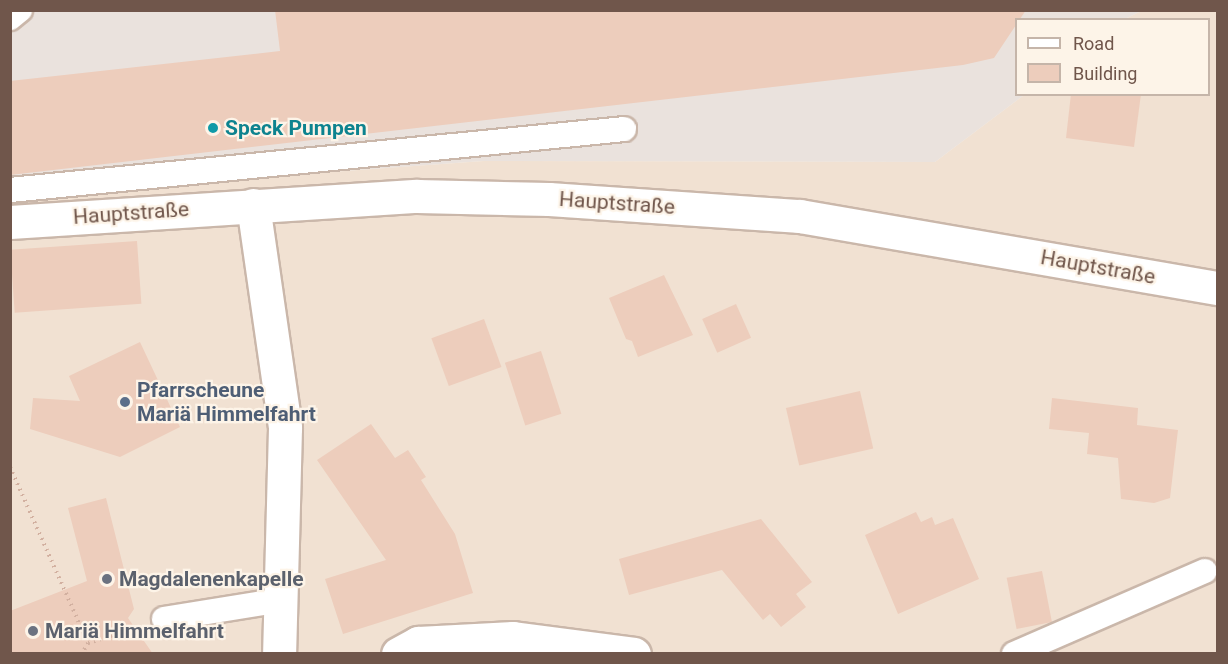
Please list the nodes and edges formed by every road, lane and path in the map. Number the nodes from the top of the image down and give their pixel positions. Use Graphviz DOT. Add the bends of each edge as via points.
graph roads {
  1 [pos="20,10"];
  2 [pos="10,18"];
  3 [pos="624,129"];
  4 [pos="10,190"];
  5 [pos="254,205"];
  6 [pos="10,222"];
  7 [pos="1218,288"];
  8 [pos="10,466"];
  9 [pos="1205,571"];
  10 [pos="281,600"];
  11 [pos="164,619"];
  12 [pos="88,642"];
  13 [pos="82,654"];
  14 [pos="279,654"];
  15 [pos="399,654"];
  16 [pos="634,654"];
  17 [pos="1014,654"];
  1 -- 2 [label="lane"];
  3 -- 4 [label="lane"];
  5 -- 6 [label="main road, Hauptstraße"];
  5 -- 7 [label="main road, Hauptstraße" via="417,196 538,198 800,216"];
  5 -- 10 [label="main road" via="285,428"];
  8 -- 12 [label="path"];
  9 -- 17 [label="lane"];
  10 -- 11 [label="lane"];
  10 -- 14 [label="main road"];
  11 -- 12 [label="path"];
  12 -- 13 [label="path"];
  15 -- 16 [label="main road" via="418,643 513,638"];
}
